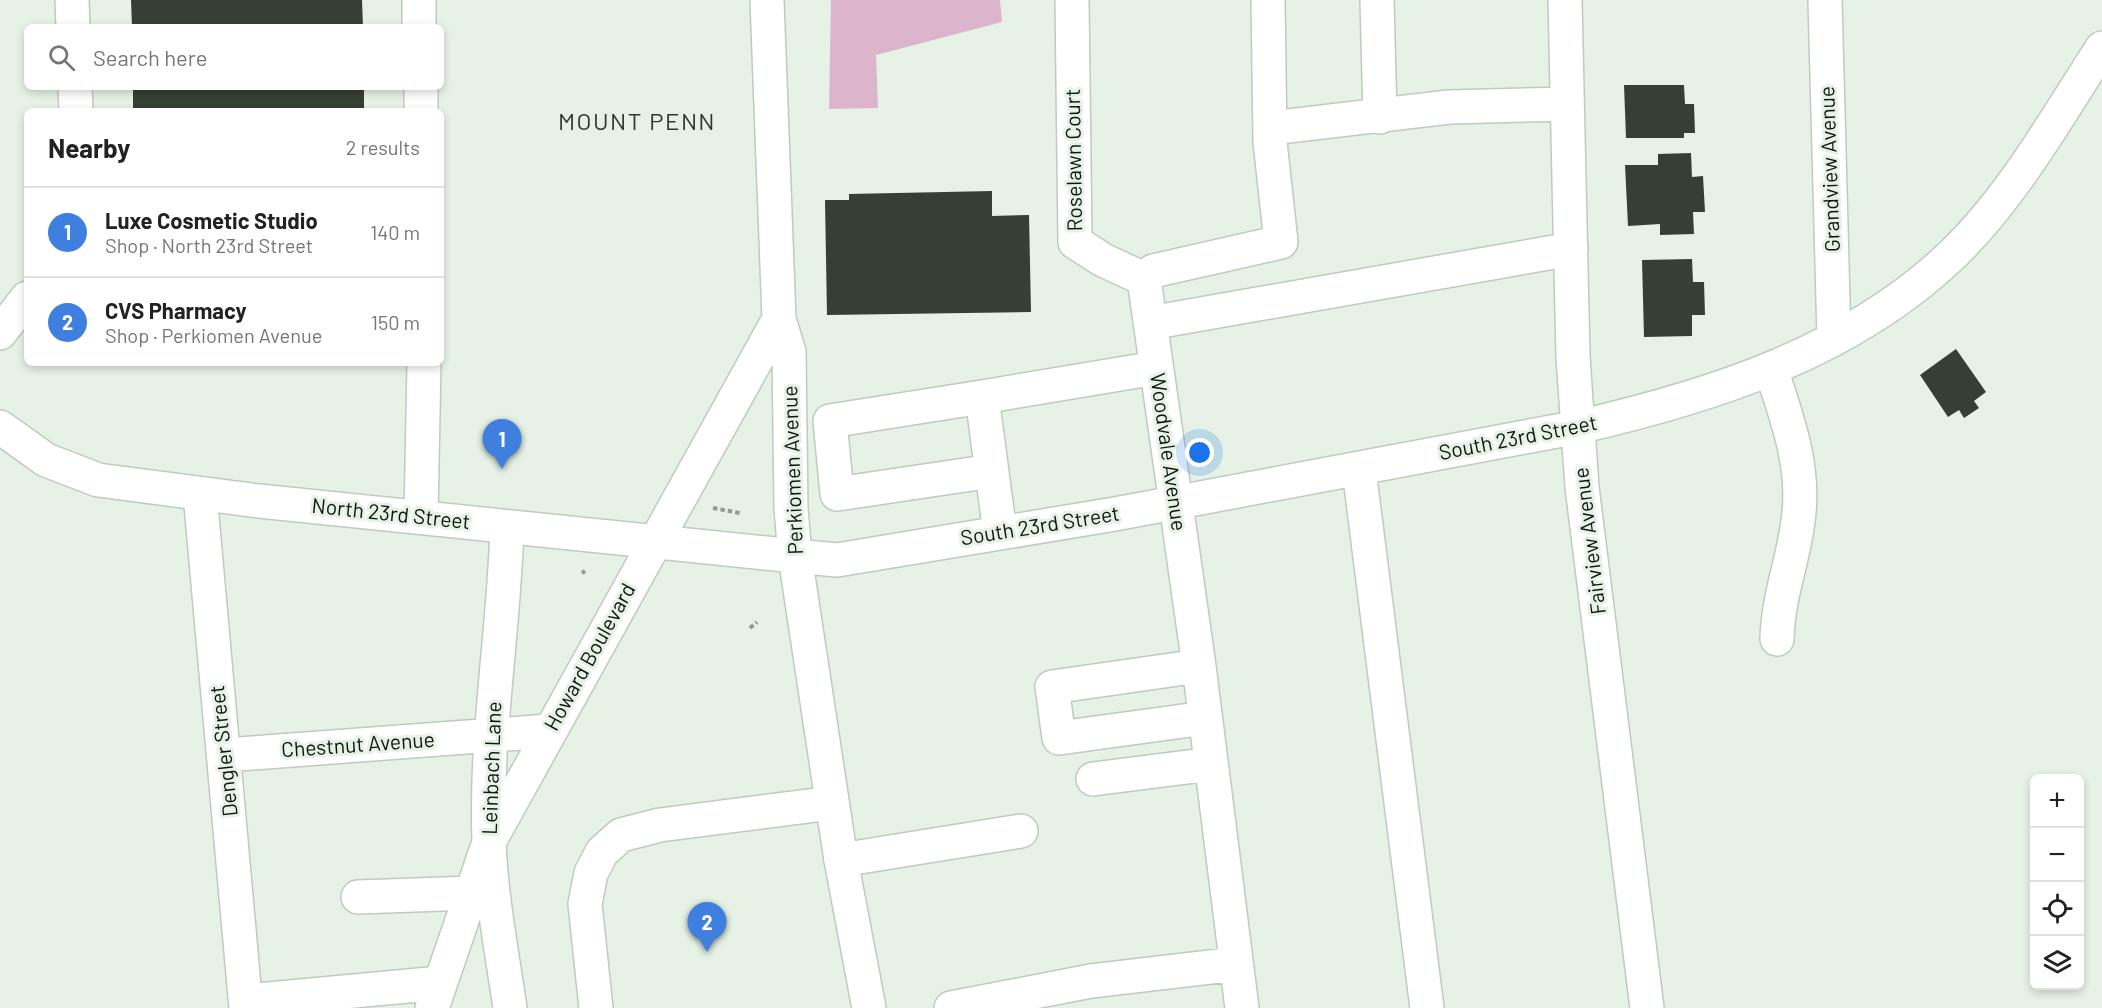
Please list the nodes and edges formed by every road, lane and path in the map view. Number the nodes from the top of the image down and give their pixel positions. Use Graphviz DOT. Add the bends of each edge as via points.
graph roads {
  1 [pos="72,0"];
  2 [pos="419,0"];
  3 [pos="767,0"];
  4 [pos="1072,0"];
  5 [pos="1268,0"];
  6 [pos="1377,0"];
  7 [pos="1565,0"];
  8 [pos="1825,0"];
  9 [pos="73,24"];
  10 [pos="420,24"];
  11 [pos="2102,48"];
  12 [pos="75,90"];
  13 [pos="421,90"];
  14 [pos="1567,104"];
  15 [pos="76,108"];
  16 [pos="421,108"];
  17 [pos="1380,117"];
  18 [pos="1271,128"];
  19 [pos="1571,249"];
  20 [pos="1144,279"];
  21 [pos="24,302"];
  22 [pos="778,319"];
  23 [pos="1150,323"];
  24 [pos="0,333"];
  25 [pos="1834,339"];
  26 [pos="424,366"];
  27 [pos="1156,368"];
  28 [pos="1771,369"];
  29 [pos="982,397"];
  30 [pos="1578,427"];
  31 [pos="0,428"];
  32 [pos="1359,470"];
  33 [pos="992,471"];
  34 [pos="200,494"];
  35 [pos="1175,504"];
  36 [pos="713,508"];
  37 [pos="740,513"];
  38 [pos="421,516"];
  39 [pos="507,527"];
  40 [pos="1000,533"];
  41 [pos="654,542"];
  42 [pos="795,556"];
  43 [pos="757,622"];
  44 [pos="750,628"];
  45 [pos="1777,639"];
  46 [pos="1199,666"];
  47 [pos="1205,718"];
  48 [pos="548,731"];
  49 [pos="490,735"];
  50 [pos="225,755"];
  51 [pos="1211,764"];
  52 [pos="1093,779"];
  53 [pos="832,803"];
  54 [pos="1021,831"];
  55 [pos="489,842"];
  56 [pos="841,860"];
  57 [pos="471,893"];
  58 [pos="358,897"];
  59 [pos="1236,964"];
  60 [pos="436,996"];
  61 [pos="246,1005"];
  62 [pos="510,1008"];
  63 [pos="596,1008"];
  64 [pos="869,1008"];
  65 [pos="951,1008"];
  66 [pos="1242,1008"];
  67 [pos="1427,1008"];
  68 [pos="1647,1008"];
  1 -- 9 [label="street"];
  2 -- 10 [label="street"];
  3 -- 22 [label="street, Perkiomen Avenue"];
  4 -- 20 [label="street, Roselawn Court" via="1075,242"];
  5 -- 18 [label="street"];
  6 -- 17 [label="street"];
  7 -- 14 [label="street, Fairview Avenue"];
  8 -- 25 [label="street, Grandview Avenue"];
  11 -- 25 [label="street, South 23rd Street" via="2020,175 1953,253 1903,295"];
  12 -- 15 [label="street"];
  13 -- 16 [label="street"];
  14 -- 17 [label="street" via="1449,107"];
  14 -- 19 [label="street, Fairview Avenue"];
  17 -- 18 [label="street"];
  18 -- 20 [label="street" via="1281,242 1153,271"];
  19 -- 23 [label="street"];
  19 -- 30 [label="street, Fairview Avenue"];
  20 -- 23 [label="street, Woodvale Avenue"];
  21 -- 24 [label="street"];
  22 -- 41 [label="street, Howard Boulevard"];
  22 -- 42 [label="street, Perkiomen Avenue" via="789,352"];
  23 -- 27 [label="street, Woodvale Avenue"];
  25 -- 28 [label="street, South 23rd Street"];
  26 -- 38 [label="street"];
  27 -- 29 [label="street"];
  27 -- 35 [label="street, Woodvale Avenue"];
  28 -- 30 [label="street, South 23rd Street" via="1729,387"];
  28 -- 45 [label="street" via="1791,430 1800,478 1799,514 1783,584"];
  29 -- 33 [label="street"];
  29 -- 33 [label="street" via="830,421 837,494"];
  30 -- 32 [label="street, South 23rd Street"];
  30 -- 68 [label="street, Fairview Avenue" via="1582,487"];
  31 -- 34 [label="street, North 23rd Street" via="46,460 98,480"];
  32 -- 35 [label="street, South 23rd Street"];
  32 -- 67 [label="street"];
  33 -- 40 [label="street"];
  34 -- 38 [label="street, North 23rd Street"];
  34 -- 50 [label="street, Dengler Street"];
  35 -- 40 [label="street, South 23rd Street"];
  35 -- 46 [label="street, Woodvale Avenue"];
  36 -- 37 [label="path"];
  38 -- 39 [label="street, North 23rd Street"];
  39 -- 41 [label="street, North 23rd Street"];
  39 -- 49 [label="street, Leinbach Lane" via="506,581"];
  40 -- 42 [label="street, South 23rd Street" via="837,560"];
  41 -- 42 [label="street, North 23rd Street"];
  41 -- 48 [label="street, Howard Boulevard"];
  42 -- 53 [label="street, Perkiomen Avenue"];
  43 -- 44 [label="path"];
  46 -- 47 [label="street, Woodvale Avenue"];
  46 -- 47 [label="street" via="1052,687 1059,738"];
  47 -- 51 [label="street, Woodvale Avenue"];
  48 -- 49 [label="street, Chestnut Avenue"];
  48 -- 55 [label="street, Howard Boulevard"];
  49 -- 50 [label="street, Chestnut Avenue"];
  49 -- 55 [label="street, Leinbach Lane"];
  50 -- 61 [label="street, Dengler Street"];
  51 -- 52 [label="street"];
  51 -- 59 [label="street, Woodvale Avenue"];
  53 -- 56 [label="street, Perkiomen Avenue"];
  53 -- 63 [label="street" via="660,825 621,835 602,852 591,873 585,904"];
  54 -- 56 [label="street"];
  55 -- 57 [label="street, Howard Boulevard"];
  55 -- 62 [label="street, Leinbach Lane"];
  56 -- 64 [label="street, Perkiomen Avenue"];
  57 -- 58 [label="street"];
  57 -- 60 [label="street, Howard Boulevard"];
  59 -- 65 [label="street" via="1091,981"];
  59 -- 66 [label="street, Woodvale Avenue"];
  60 -- 61 [label="street"];
}
